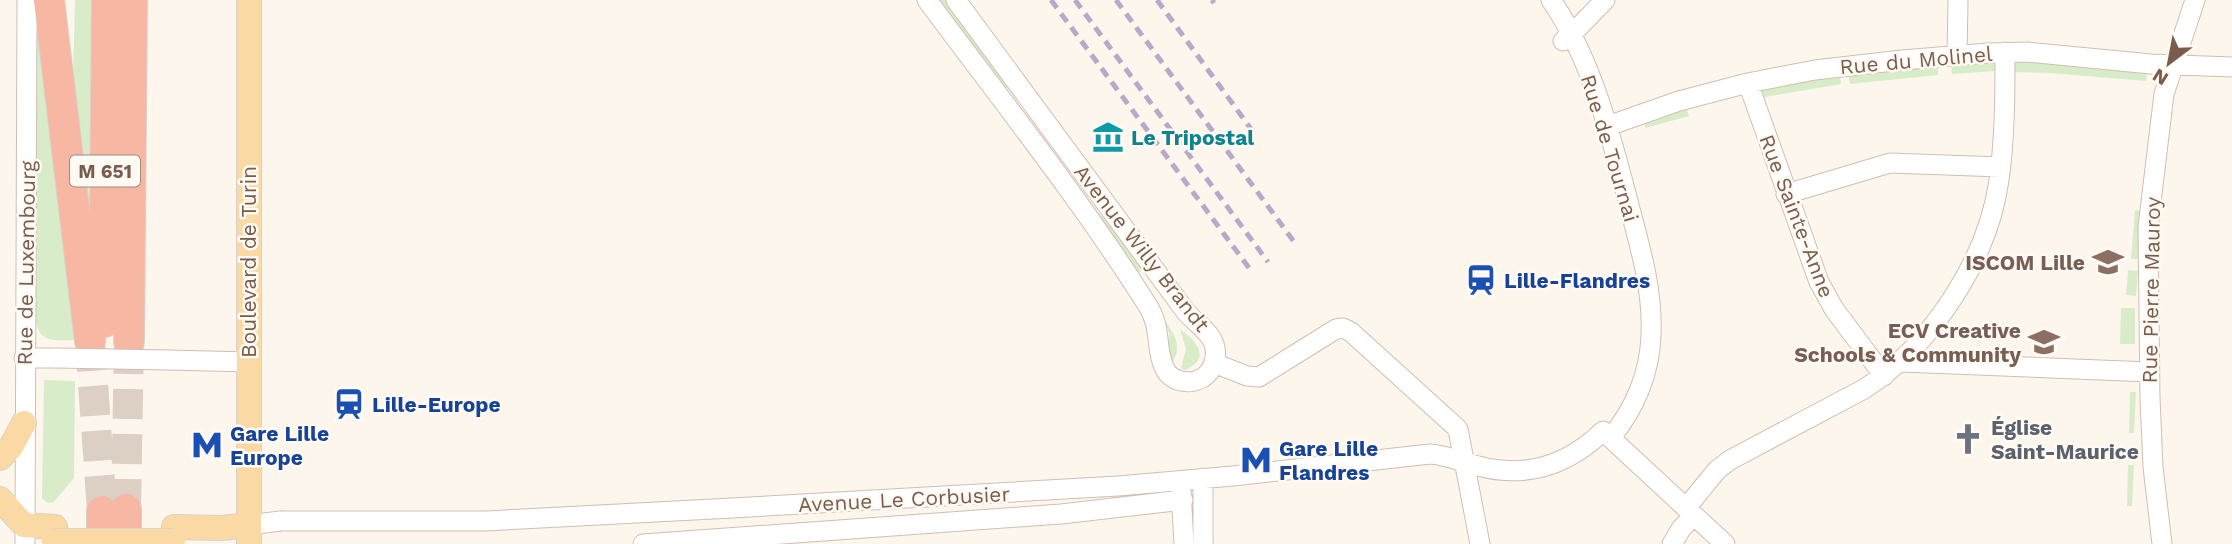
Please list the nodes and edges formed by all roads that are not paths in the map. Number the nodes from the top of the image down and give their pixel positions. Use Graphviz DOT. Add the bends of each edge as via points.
graph roads {
  1 [pos="27,0"];
  2 [pos="49,0"];
  3 [pos="68,0"];
  4 [pos="107,0"];
  5 [pos="132,0"];
  6 [pos="249,0"];
  7 [pos="927,0"];
  8 [pos="956,0"];
  9 [pos="1551,0"];
  10 [pos="1605,0"];
  11 [pos="1958,0"];
  12 [pos="2195,0"];
  13 [pos="1567,38"];
  14 [pos="2005,52"];
  15 [pos="1957,55"];
  16 [pos="2173,65"];
  17 [pos="2232,67"];
  18 [pos="1748,83"];
  19 [pos="1608,126"];
  20 [pos="69,167"];
  21 [pos="2001,167"];
  22 [pos="1786,194"];
  23 [pos="107,342"];
  24 [pos="24,358"];
  25 [pos="248,362"];
  26 [pos="1900,362"];
  27 [pos="1214,363"];
  28 [pos="2150,372"];
  29 [pos="1884,376"];
  30 [pos="24,423"];
  31 [pos="1607,434"];
  32 [pos="0,458"];
  33 [pos="1464,463"];
  34 [pos="1555,464"];
  35 [pos="1203,478"];
  36 [pos="1182,490"];
  37 [pos="0,499"];
  38 [pos="1690,511"];
  39 [pos="0,522"];
  40 [pos="173,534"];
  41 [pos="249,534"];
  42 [pos="25,537"];
  43 [pos="102,544"];
  44 [pos="126,544"];
  45 [pos="223,544"];
  46 [pos="643,544"];
  47 [pos="1184,544"];
  48 [pos="1203,544"];
  49 [pos="1480,544"];
  50 [pos="1672,544"];
  51 [pos="1725,544"];
  52 [pos="2162,544"];
  1 -- 24 [label="street, Rue de Luxembourg"];
  2 -- 20 [label="highway"];
  3 -- 20 [label="highway"];
  4 -- 23 [label="highway, M 651"];
  5 -- 23 [label="highway, M 651"];
  6 -- 25 [label="main road, Boulevard de Turin"];
  7 -- 27 [label="street, Avenue Willy Brandt" via="1143,299 1155,319 1167,373 1193,382 1207,375"];
  8 -- 27 [label="street, Avenue Willy Brandt" via="1186,312 1213,339"];
  9 -- 13 [label="street, Rue de Tournai"];
  10 -- 13 [label="street"];
  11 -- 15 [label="street"];
  12 -- 16 [label="street, Rue Pierre Mauroy"];
  13 -- 19 [label="street, Rue de Tournai"];
  14 -- 15 [label="street, Rue du Molinel"];
  14 -- 16 [label="street, Rue du Molinel"];
  14 -- 21 [label="street"];
  15 -- 18 [label="street, Rue du Molinel" via="1841,67"];
  16 -- 17 [label="street, Rue du Molinel"];
  16 -- 28 [label="street, Rue Pierre Mauroy" via="2164,94 2148,227"];
  18 -- 19 [label="street, Rue du Molinel"];
  18 -- 22 [label="street, Rue Sainte-Anne"];
  19 -- 31 [label="street, Rue de Tournai" via="1639,242 1651,335 1645,373 1631,408"];
  20 -- 23 [label="highway"];
  21 -- 22 [label="street" via="1890,163"];
  21 -- 26 [label="street" via="1989,223 1969,266 1939,318"];
  22 -- 29 [label="street, Rue Sainte-Anne" via="1826,297"];
  24 -- 25 [label="street, bridge"];
  24 -- 30 [label="street, Rue de Luxembourg"];
  25 -- 41 [label="main road, Boulevard de Turin"];
  26 -- 28 [label="street"];
  26 -- 29 [label="street"];
  27 -- 33 [label="street" via="1259,377 1343,328 1455,427"];
  28 -- 52 [label="street, Rue Pierre Mauroy" via="2153,467"];
  29 -- 38 [label="street" via="1730,460 1717,470"];
  30 -- 32 [label="main road"];
  30 -- 42 [label="street, Rue de Luxembourg"];
  31 -- 34 [label="street, Rue de Tournai"];
  31 -- 38 [label="street"];
  33 -- 34 [label="street, Avenue Le Corbusier" via="1513,471"];
  33 -- 35 [label="street, Avenue Le Corbusier" via="1430,454"];
  33 -- 49 [label="street"];
  35 -- 36 [label="street, Avenue Le Corbusier"];
  35 -- 48 [label="street"];
  36 -- 41 [label="street, Avenue Le Corbusier, bridge" via="1024,492 463,521 280,521"];
  36 -- 46 [label="street, Avenue Le Corbusier" via="1061,514"];
  36 -- 47 [label="street"];
  37 -- 42 [label="main road"];
  38 -- 50 [label="street"];
  38 -- 51 [label="street"];
  39 -- 42 [label="main road" via="14,536"];
  40 -- 41 [label="main road" via="222,528"];
  40 -- 42 [label="main road"];
  40 -- 45 [label="main road"];
  43 -- 44 [label="highway" via="114,510"];
}
